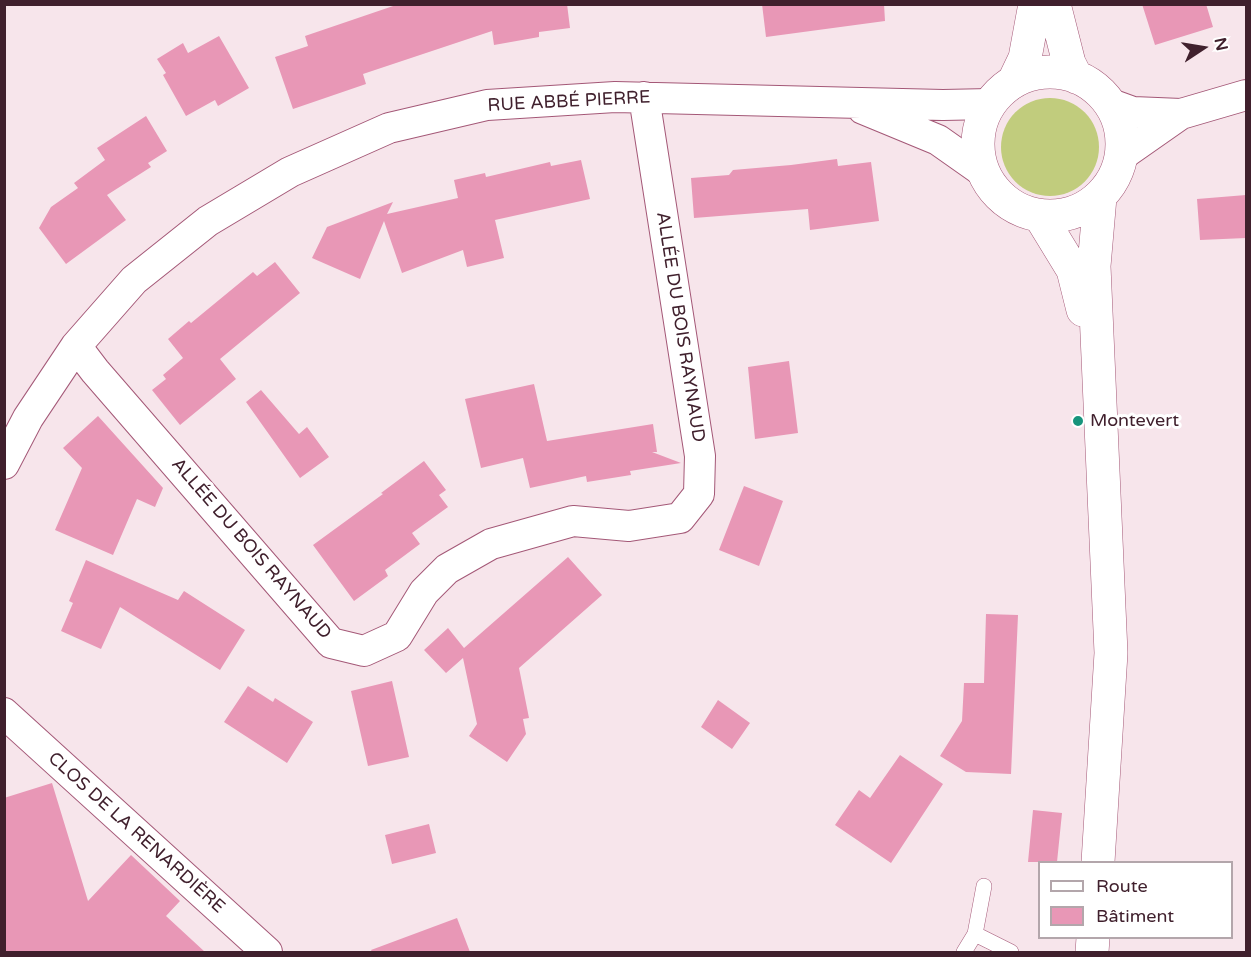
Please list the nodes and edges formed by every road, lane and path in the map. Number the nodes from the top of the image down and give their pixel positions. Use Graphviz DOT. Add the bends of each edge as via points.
graph roads {
  1 [pos="1035,4"];
  2 [pos="1054,4"];
  3 [pos="1076,76"];
  4 [pos="1014,81"];
  5 [pos="1246,95"];
  6 [pos="644,97"];
  7 [pos="844,101"];
  8 [pos="990,104"];
  9 [pos="1110,104"];
  10 [pos="1181,114"];
  11 [pos="1121,156"];
  12 [pos="982,171"];
  13 [pos="1100,197"];
  14 [pos="1040,216"];
  15 [pos="76,346"];
  16 [pos="1097,364"];
  17 [pos="4,464"];
  18 [pos="4,713"];
  19 [pos="1098,861"];
  20 [pos="984,886"];
  21 [pos="975,934"];
  22 [pos="267,952"];
  23 [pos="964,952"];
  24 [pos="1011,952"];
  1 -- 4 [label="main road" via="1025,58"];
  2 -- 3 [label="main road"];
  3 -- 4 [label="main road" via="1034,73"];
  3 -- 9 [label="main road" via="1096,87"];
  4 -- 8 [label="main road"];
  5 -- 10 [label="street"];
  6 -- 7 [label="street, RUE ABBÉ PIERRE"];
  6 -- 15 [label="street, RUE ABBÉ PIERRE" via="487,105 389,128 290,172 208,221 134,280"];
  6 -- 15 [label="street, ALLÉE DU BOIS RAYNAUD" via="700,456 699,494 680,518 629,526 573,521 491,544 447,569 424,592 397,636 364,651 331,643"];
  7 -- 8 [label="street, RUE ABBÉ PIERRE"];
  7 -- 12 [label="street, RUE ABBÉ PIERRE" via="938,140"];
  8 -- 12 [label="main road" via="980,125"];
  9 -- 10 [label="street" via="1132,112"];
  9 -- 11 [label="main road" via="1121,129"];
  10 -- 11 [label="street"];
  11 -- 13 [label="main road" via="1110,185"];
  12 -- 14 [label="main road" via="1005,202"];
  13 -- 14 [label="main road" via="1083,210 1062,216"];
  13 -- 16 [label="main road" via="1094,266"];
  14 -- 16 [label="main road" via="1073,270"];
  15 -- 17 [label="street, RUE ABBÉ PIERRE" via="28,418"];
  16 -- 19 [label="main road" via="1111,653"];
  18 -- 22 [label="street, CLOS DE LA RENARDIÈRE"];
  20 -- 21 [label="lane"];
  21 -- 23 [label="lane"];
  21 -- 24 [label="lane"];
}
